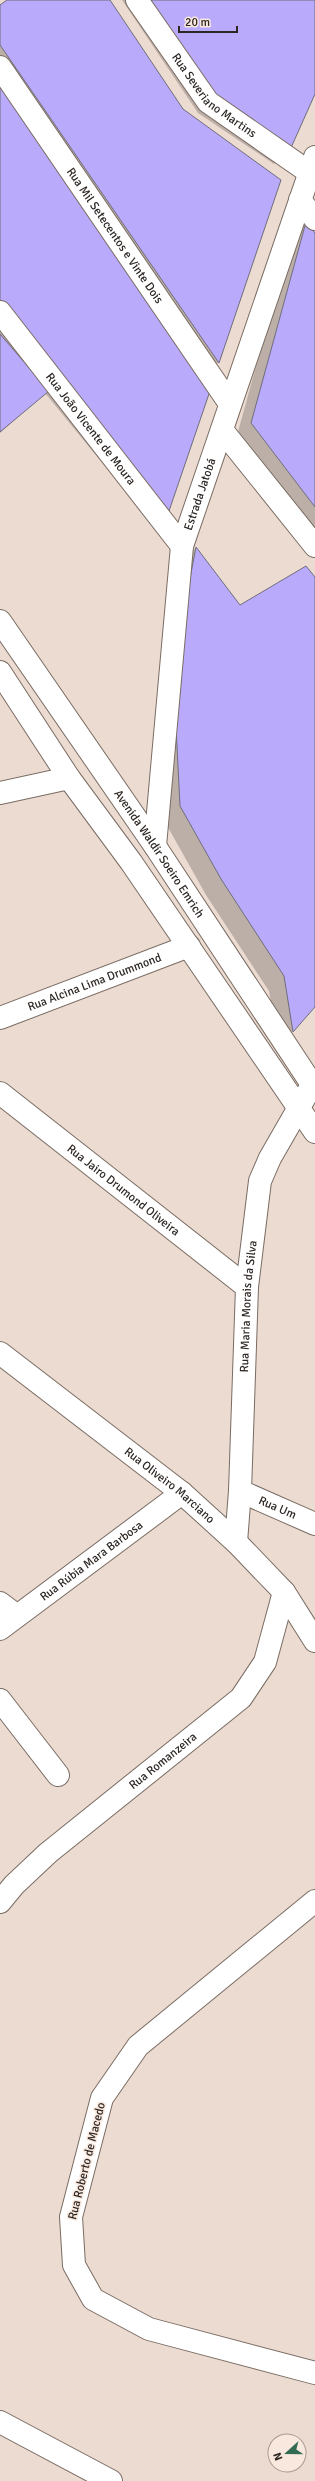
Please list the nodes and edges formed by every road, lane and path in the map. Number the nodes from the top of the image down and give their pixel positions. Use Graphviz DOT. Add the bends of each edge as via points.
graph roads {
  1 [pos="137,0"];
  2 [pos="0,67"];
  3 [pos="312,165"];
  4 [pos="300,200"];
  5 [pos="315,219"];
  6 [pos="0,312"];
  7 [pos="230,404"];
  8 [pos="222,430"];
  9 [pos="182,546"];
  10 [pos="315,546"];
  11 [pos="0,620"];
  12 [pos="0,672"];
  13 [pos="69,778"];
  14 [pos="0,793"];
  15 [pos="155,846"];
  16 [pos="189,946"];
  17 [pos="0,1018"];
  18 [pos="313,1087"];
  19 [pos="0,1093"];
  20 [pos="300,1109"];
  21 [pos="315,1132"];
  22 [pos="247,1287"];
  23 [pos="0,1353"];
  24 [pos="240,1491"];
  25 [pos="182,1493"];
  26 [pos="315,1524"];
  27 [pos="236,1542"];
  28 [pos="284,1592"];
  29 [pos="8,1609"];
  30 [pos="0,1629"];
  31 [pos="315,1641"];
  32 [pos="0,1700"];
  33 [pos="58,1775"];
  34 [pos="315,1901"];
  35 [pos="0,1902"];
  36 [pos="315,2373"];
  37 [pos="0,2422"];
  38 [pos="111,2481"];
  1 -- 3 [label="street, Rua Severiano Martins" via="208,102"];
  2 -- 7 [label="street, Rua Mil Setecentos e Vinte Dois"];
  3 -- 4 [label="street, Estrada Jatobá"];
  4 -- 5 [label="street"];
  4 -- 7 [label="street, Estrada Jatobá"];
  6 -- 9 [label="street, Rua João Vicente de Moura"];
  7 -- 8 [label="street, Estrada Jatobá"];
  8 -- 9 [label="street, Estrada Jatobá"];
  8 -- 10 [label="street"];
  9 -- 15 [label="street, Estrada Jatobá"];
  11 -- 15 [label="street, Avenida Waldir Soeiro Emrich"];
  12 -- 13 [label="street"];
  13 -- 14 [label="street"];
  13 -- 16 [label="street"];
  15 -- 18 [label="street, Avenida Waldir Soeiro Emrich"];
  16 -- 17 [label="street, Rua Alcina Lima Drummond"];
  16 -- 20 [label="street"];
  18 -- 20 [label="street, Rua Maria Morais da Silva"];
  19 -- 22 [label="street, Rua Jairo Drumond Oliveira"];
  20 -- 21 [label="street"];
  20 -- 22 [label="street, Rua Maria Morais da Silva" via="270,1158 260,1181"];
  22 -- 24 [label="street, Rua Maria Morais da Silva"];
  23 -- 25 [label="street, Rua Oliveiro Marciano"];
  24 -- 26 [label="street, Rua Um"];
  24 -- 27 [label="street, Rua Maria Morais da Silva"];
  25 -- 27 [label="street, Rua Oliveiro Marciano"];
  25 -- 29 [label="street, Rua Rúbia Mara Barbosa"];
  27 -- 28 [label="street, Rua Oliveiro Marciano"];
  28 -- 31 [label="street, Rua Oliveiro Marciano"];
  28 -- 35 [label="street, Rua Romanzeira" via="264,1662 241,1698 48,1853"];
  29 -- 30 [label="street, Rua Rúbia Mara Barbosa"];
  32 -- 33 [label="street"];
  34 -- 36 [label="street, Rua Roberto de Macedo" via="138,2046 102,2098 71,2218 74,2265 93,2299 149,2329"];
  37 -- 38 [label="street"];
}
